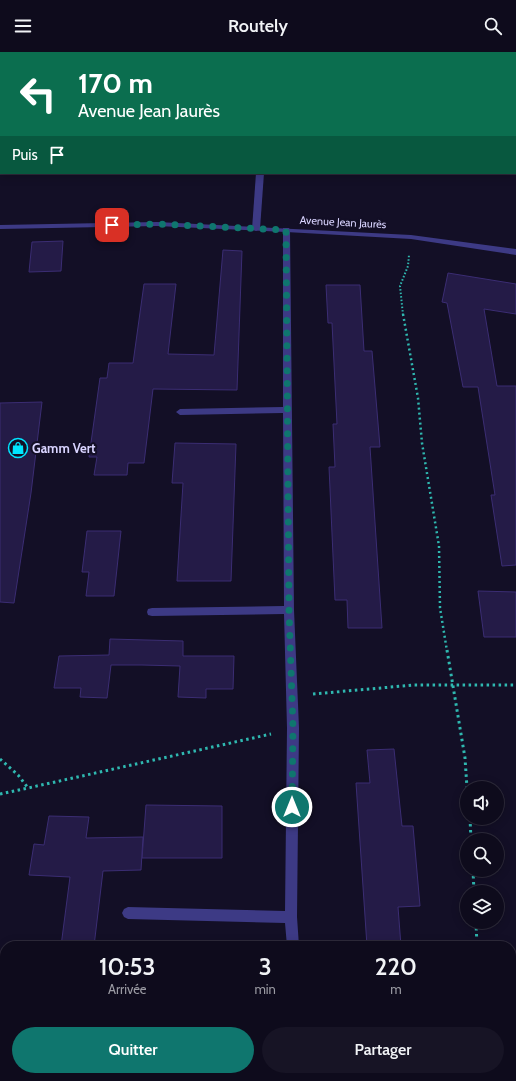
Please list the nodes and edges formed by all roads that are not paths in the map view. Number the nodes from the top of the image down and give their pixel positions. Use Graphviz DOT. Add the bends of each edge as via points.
graph roads {
  1 [pos="260,174"];
  2 [pos="0,226"];
  3 [pos="256,229"];
  4 [pos="286,230"];
  5 [pos="516,252"];
  6 [pos="288,410"];
  7 [pos="180,412"];
  8 [pos="289,610"];
  9 [pos="152,612"];
  10 [pos="128,913"];
  11 [pos="291,917"];
  12 [pos="293,941"];
  1 -- 3 [label="street"];
  2 -- 3 [label="street, Avenue Jean Jaurès" via="157,224"];
  3 -- 4 [label="street, Avenue Jean Jaurès"];
  4 -- 5 [label="street, Avenue Jean Jaurès" via="411,237"];
  4 -- 6 [label="street"];
  6 -- 7 [label="street"];
  6 -- 8 [label="street"];
  8 -- 9 [label="street"];
  8 -- 11 [label="street" via="293,728"];
  10 -- 11 [label="street"];
  11 -- 12 [label="street"];
}
